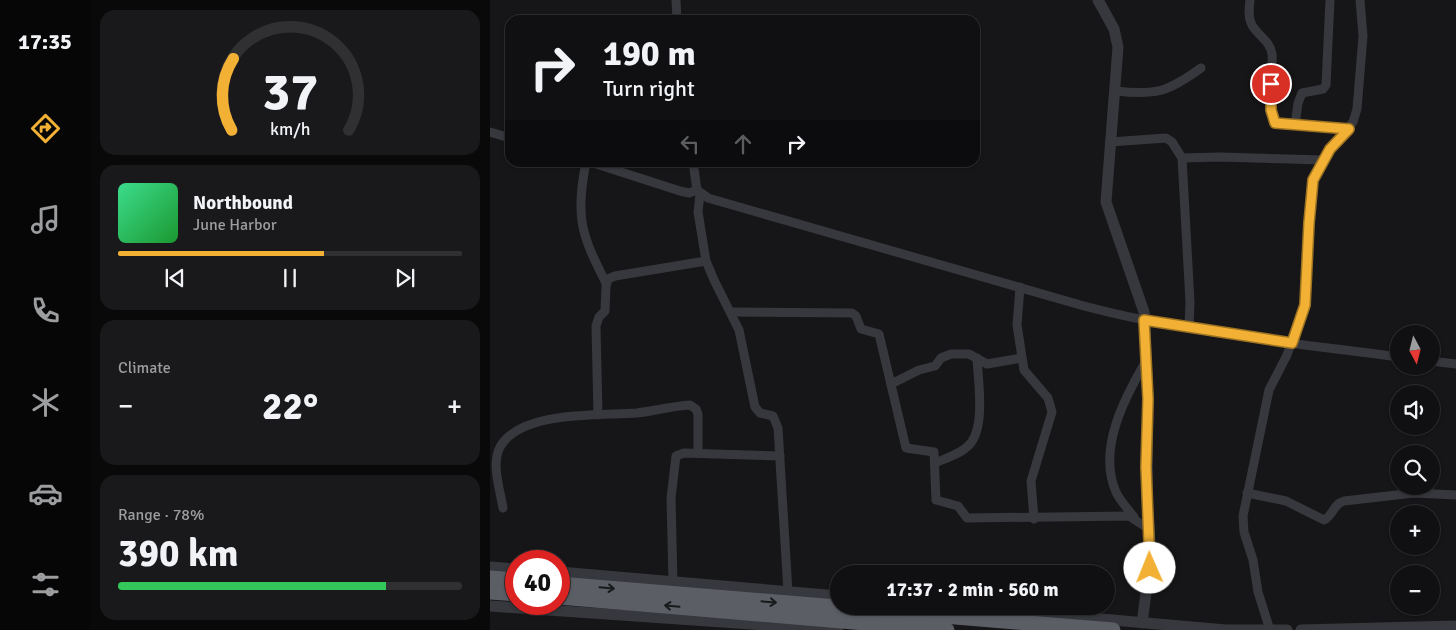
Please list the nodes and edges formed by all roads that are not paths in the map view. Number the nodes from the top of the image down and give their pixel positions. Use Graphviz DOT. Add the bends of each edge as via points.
graph roads {
  1 [pos="676,0"];
  2 [pos="1098,0"];
  3 [pos="1250,0"];
  4 [pos="1330,0"];
  5 [pos="1360,0"];
  6 [pos="677,15"];
  7 [pos="1201,68"];
  8 [pos="1116,91"];
  9 [pos="1295,125"];
  10 [pos="1349,129"];
  11 [pos="490,132"];
  12 [pos="505,136"];
  13 [pos="1110,142"];
  14 [pos="1182,158"];
  15 [pos="1322,160"];
  16 [pos="586,167"];
  17 [pos="590,167"];
  18 [pos="694,167"];
  19 [pos="698,197"];
  20 [pos="706,261"];
  21 [pos="606,283"];
  22 [pos="1020,289"];
  23 [pos="732,312"];
  24 [pos="1144,326"];
  25 [pos="1188,327"];
  26 [pos="1291,344"];
  27 [pos="1390,356"];
  28 [pos="976,358"];
  29 [pos="1022,358"];
  30 [pos="1146,360"];
  31 [pos="1440,362"];
  32 [pos="1456,364"];
  33 [pos="891,384"];
  34 [pos="598,415"];
  35 [pos="698,454"];
  36 [pos="780,456"];
  37 [pos="935,463"];
  38 [pos="1247,493"];
  39 [pos="1456,495"];
  40 [pos="502,508"];
  41 [pos="1134,517"];
  42 [pos="1034,519"];
  43 [pos="1149,529"];
  44 [pos="490,566"];
  45 [pos="505,568"];
  46 [pos="570,573"];
  47 [pos="490,578"];
  48 [pos="505,579"];
  49 [pos="673,582"];
  50 [pos="570,585"];
  51 [pos="490,592"];
  52 [pos="788,592"];
  53 [pos="505,593"];
  54 [pos="830,595"];
  55 [pos="570,598"];
  56 [pos="490,606"];
  57 [pos="1053,615"];
  58 [pos="1142,623"];
  59 [pos="1456,626"];
  60 [pos="838,630"];
  61 [pos="948,630"];
  62 [pos="1113,630"];
  63 [pos="1270,630"];
  64 [pos="1287,630"];
  65 [pos="1301,630"];
  1 -- 6 [label="street"];
  2 -- 8 [label="street" via="1117,39"];
  3 -- 9 [label="street" via="1250,22 1272,53 1272,118 1275,123"];
  4 -- 9 [label="street" via="1326,85 1323,89 1302,93"];
  5 -- 10 [label="street" via="1363,36 1361,75 1357,108"];
  7 -- 8 [label="street" via="1171,88 1145,93"];
  8 -- 13 [label="street"];
  9 -- 10 [label="street"];
  10 -- 15 [label="street"];
  11 -- 12 [label="street"];
  13 -- 14 [label="street" via="1166,138"];
  13 -- 24 [label="street" via="1106,208 1142,306"];
  14 -- 15 [label="street"];
  14 -- 25 [label="street" via="1190,302"];
  15 -- 26 [label="street" via="1313,180 1310,203 1305,305"];
  16 -- 21 [label="street" via="579,202 581,224"];
  17 -- 19 [label="street"];
  18 -- 19 [label="street"];
  19 -- 20 [label="street"];
  19 -- 22 [label="street"];
  20 -- 21 [label="street" via="615,276"];
  20 -- 23 [label="street"];
  21 -- 34 [label="street" via="605,311 596,326"];
  22 -- 24 [label="street"];
  22 -- 29 [label="street" via="1017,325"];
  23 -- 33 [label="street" via="852,313 861,329 879,334"];
  23 -- 36 [label="street" via="740,334 755,407 760,413 775,418"];
  24 -- 25 [label="street"];
  24 -- 30 [label="street"];
  25 -- 26 [label="street"];
  26 -- 27 [label="street"];
  26 -- 38 [label="street" via="1269,390"];
  28 -- 29 [label="street" via="987,364"];
  28 -- 33 [label="street" via="965,353 945,355 935,366"];
  28 -- 37 [label="street" via="979,420 973,440 964,449"];
  29 -- 42 [label="street" via="1028,376 1048,398 1052,412 1031,481"];
  30 -- 41 [label="street" via="1124,403 1111,445 1116,493"];
  30 -- 43 [label="street"];
  31 -- 32 [label="street"];
  33 -- 37 [label="street" via="906,448 932,450"];
  34 -- 35 [label="street" via="694,406 698,414"];
  34 -- 40 [label="street" via="538,423 505,441 497,460"];
  35 -- 36 [label="street"];
  35 -- 49 [label="street" via="679,453 674,461 670,506"];
  36 -- 52 [label="street"];
  37 -- 42 [label="street" via="936,500 958,506 968,518"];
  38 -- 39 [label="street" via="1286,501 1324,520 1336,505 1344,501 1414,493"];
  38 -- 63 [label="street" via="1242,516 1244,532"];
  41 -- 42 [label="street"];
  41 -- 43 [label="street"];
  43 -- 58 [label="street" via="1150,568"];
  44 -- 45 [label="street"];
  46 -- 49 [label="street"];
  47 -- 48 [label="highway"];
  49 -- 52 [label="street"];
  50 -- 62 [label="highway, one-way"];
  51 -- 53 [label="highway"];
  52 -- 54 [label="street"];
  61 -- 55 [label="highway, one-way"];
  56 -- 60 [label="street"];
  57 -- 58 [label="street"];
  58 -- 63 [label="street"];
  59 -- 65 [label="street"];
  63 -- 64 [label="street"];
}
